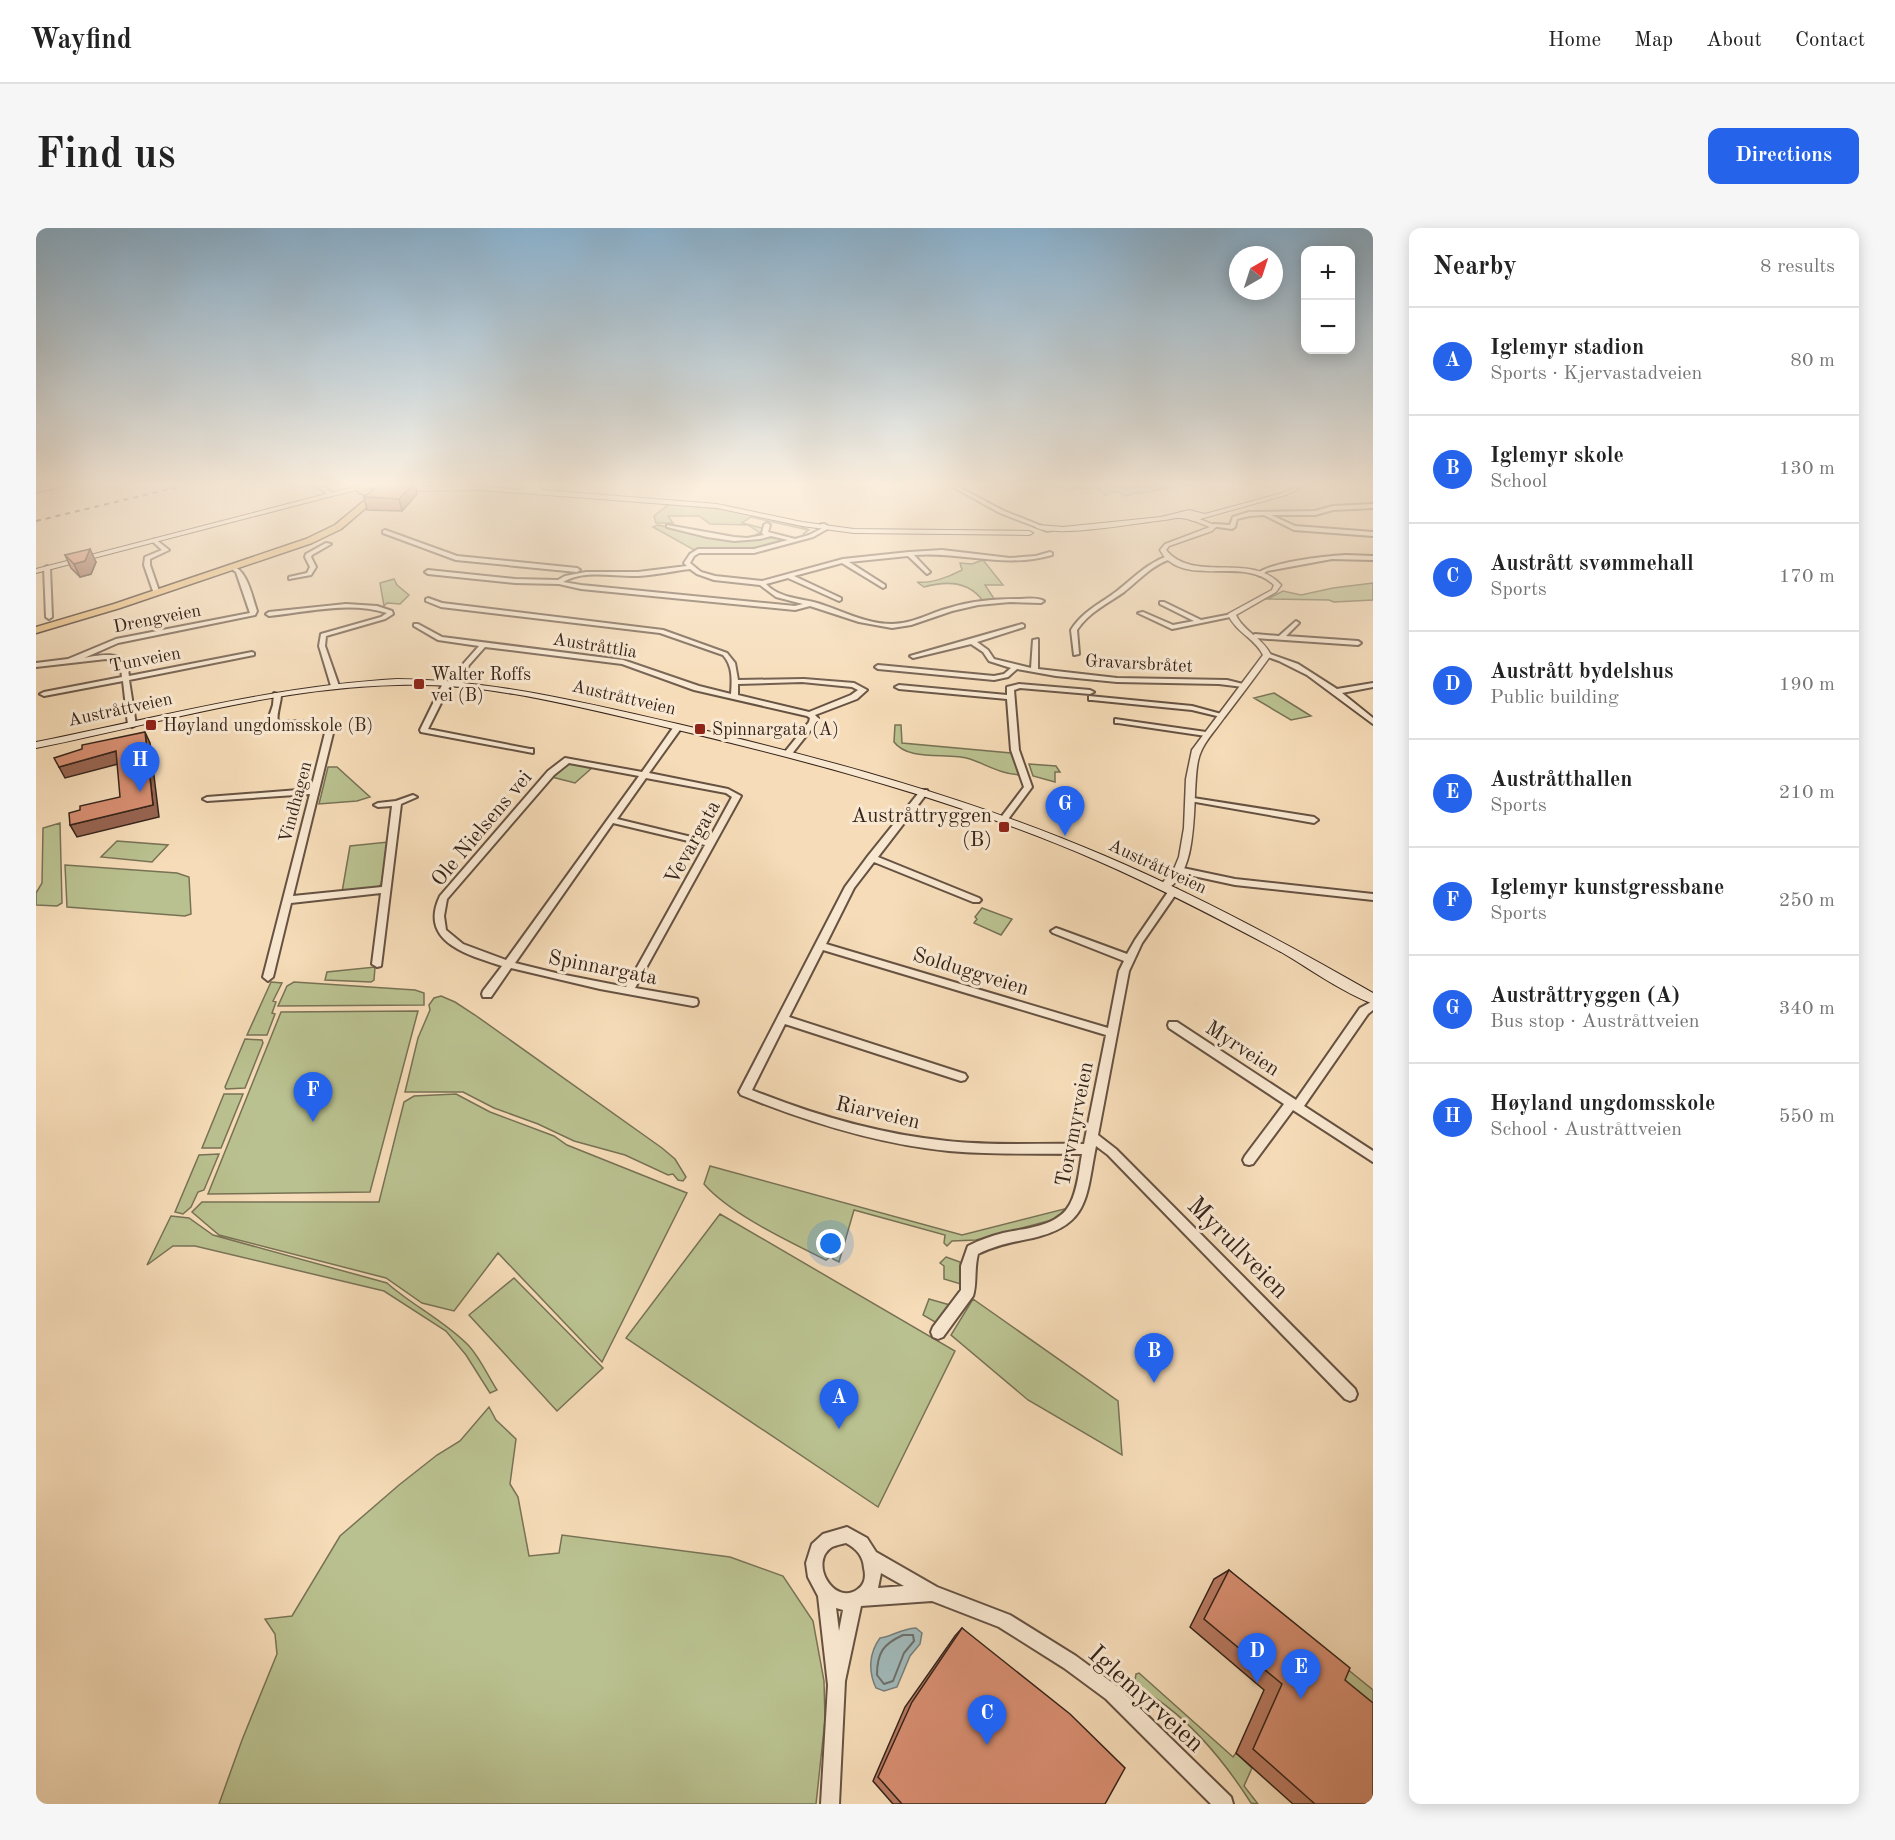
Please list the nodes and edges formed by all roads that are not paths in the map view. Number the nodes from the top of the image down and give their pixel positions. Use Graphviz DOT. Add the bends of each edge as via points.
graph roads {
  1 [pos="100,556"];
  2 [pos="147,556"];
  3 [pos="265,556"];
  4 [pos="308,556"];
  5 [pos="449,556"];
  6 [pos="692,556"];
  7 [pos="894,556"];
  8 [pos="911,556"];
  9 [pos="950,556"];
  10 [pos="1046,556"];
  11 [pos="1364,557"];
  12 [pos="1168,558"];
  13 [pos="1373,558"];
  14 [pos="843,561"];
  15 [pos="1373,566"];
  16 [pos="232,567"];
  17 [pos="690,567"];
  18 [pos="47,568"];
  19 [pos="36,571"];
  20 [pos="428,572"];
  21 [pos="598,572"];
  22 [pos="927,572"];
  23 [pos="1260,574"];
  24 [pos="789,576"];
  25 [pos="291,578"];
  26 [pos="560,582"];
  27 [pos="762,583"];
  28 [pos="883,586"];
  29 [pos="156,591"];
  30 [pos="839,599"];
  31 [pos="428,600"];
  32 [pos="1041,601"];
  33 [pos="1162,603"];
  34 [pos="809,604"];
  35 [pos="1142,613"];
  36 [pos="269,614"];
  37 [pos="1232,616"];
  38 [pos="49,617"];
  39 [pos="1201,622"];
  40 [pos="1296,623"];
  41 [pos="417,625"];
  42 [pos="1022,626"];
  43 [pos="36,630"];
  44 [pos="1344,633"];
  45 [pos="1256,636"];
  46 [pos="1280,638"];
  47 [pos="1036,640"];
  48 [pos="971,641"];
  49 [pos="1348,642"];
  50 [pos="484,644"];
  51 [pos="1358,644"];
  52 [pos="252,654"];
  53 [pos="1076,654"];
  54 [pos="1267,655"];
  55 [pos="913,656"];
  56 [pos="70,661"];
  57 [pos="36,665"];
  58 [pos="878,666"];
  59 [pos="1016,667"];
  60 [pos="1034,670"];
  61 [pos="126,678"];
  62 [pos="735,682"];
  63 [pos="452,683"];
  64 [pos="1243,685"];
  65 [pos="1373,685"];
  66 [pos="335,686"];
  67 [pos="899,687"];
  68 [pos="1335,692"];
  69 [pos="44,694"];
  70 [pos="277,695"];
  71 [pos="734,696"];
  72 [pos="1010,697"];
  73 [pos="810,714"];
  74 [pos="1221,715"];
  75 [pos="1118,721"];
  76 [pos="1373,722"];
  77 [pos="132,725"];
  78 [pos="678,727"];
  79 [pos="1206,734"];
  80 [pos="36,745"];
  81 [pos="530,751"];
  82 [pos="788,753"];
  83 [pos="643,773"];
  84 [pos="314,791"];
  85 [pos="924,792"];
  86 [pos="413,797"];
  87 [pos="207,799"];
  88 [pos="1190,799"];
  89 [pos="397,803"];
  90 [pos="378,805"];
  91 [pos="610,820"];
  92 [pos="1003,820"];
  93 [pos="1314,820"];
  94 [pos="711,844"];
  95 [pos="871,858"];
  96 [pos="1178,870"];
  97 [pos="1169,889"];
  98 [pos="386,890"];
  99 [pos="1373,897"];
  100 [pos="287,900"];
  101 [pos="976,900"];
  102 [pos="1056,931"];
  103 [pos="821,946"];
  104 [pos="1130,959"];
  105 [pos="377,964"];
  106 [pos="507,965"];
  107 [pos="268,977"];
  108 [pos="629,990"];
  109 [pos="487,994"];
  110 [pos="1373,999"];
  111 [pos="693,1002"];
  112 [pos="1373,1005"];
  113 [pos="783,1019"];
  114 [pos="1173,1025"];
  115 [pos="1111,1033"];
  116 [pos="961,1077"];
  117 [pos="1294,1105"];
  118 [pos="1091,1143"];
  119 [pos="1373,1157"];
  120 [pos="1249,1161"];
  121 [pos="938,1332"];
  122 [pos="1350,1394"];
  123 [pos="871,1558"];
  124 [pos="932,1593"];
  125 [pos="826,1595"];
  126 [pos="858,1599"];
  127 [pos="837,1684"];
  128 [pos="830,1804"];
  129 [pos="1224,1804"];
  1 -- 18 [label="main road"];
  2 -- 29 [label="street"];
  3 -- 16 [label="main road"];
  4 -- 25 [label="street" via="313,567 309,574"];
  5 -- 21 [label="street"];
  6 -- 17 [label="street" via="687,560"];
  7 -- 14 [label="street"];
  8 -- 22 [label="street"];
  9 -- 10 [label="street" via="964,562 973,562 976,557"];
  11 -- 13 [label="street"];
  11 -- 15 [label="street"];
  11 -- 23 [label="street" via="1312,560"];
  12 -- 23 [label="street" via="1190,566"];
  12 -- 53 [label="street" via="1147,568 1086,614 1074,630"];
  14 -- 24 [label="street"];
  14 -- 28 [label="street"];
  16 -- 43 [label="main road"];
  16 -- 56 [label="street, Drengveien" via="239,571 253,614 116,641"];
  17 -- 21 [label="street" via="637,574"];
  17 -- 27 [label="street" via="714,578"];
  18 -- 19 [label="main road"];
  18 -- 38 [label="street"];
  20 -- 26 [label="street"];
  21 -- 26 [label="street" via="567,576"];
  23 -- 37 [label="street" via="1274,579 1278,587"];
  24 -- 27 [label="street"];
  24 -- 30 [label="street"];
  26 -- 34 [label="street" via="795,608"];
  27 -- 34 [label="street" via="776,595"];
  31 -- 62 [label="street" via="441,605 662,631 725,654 732,662"];
  32 -- 34 [label="street" via="972,604 891,626 870,624"];
  33 -- 39 [label="street"];
  35 -- 39 [label="street" via="1170,627"];
  36 -- 66 [label="street" via="342,607 390,612 383,618 323,635 322,646"];
  37 -- 39 [label="street"];
  37 -- 45 [label="street"];
  40 -- 46 [label="street"];
  41 -- 50 [label="street, Austråttlia" via="440,639"];
  42 -- 48 [label="street"];
  44 -- 49 [label="street"];
  45 -- 46 [label="street"];
  45 -- 54 [label="street"];
  46 -- 49 [label="street"];
  47 -- 60 [label="street"];
  48 -- 55 [label="street"];
  48 -- 59 [label="street, Gravarsbråtet" via="986,651 991,660"];
  49 -- 51 [label="street"];
  50 -- 63 [label="street"];
  50 -- 71 [label="street, Austråttlia" via="637,665 655,676"];
  52 -- 61 [label="street, Tunveien"];
  54 -- 64 [label="street"];
  54 -- 68 [label="street" via="1284,660"];
  56 -- 57 [label="street"];
  56 -- 61 [label="street" via="118,658"];
  58 -- 59 [label="street" via="994,678 1006,676"];
  59 -- 60 [label="street, Gravarsbråtet"];
  60 -- 64 [label="street, Gravarsbråtet"];
  61 -- 69 [label="street, Tunveien"];
  61 -- 77 [label="street"];
  62 -- 71 [label="street"];
  62 -- 73 [label="street" via="802,681 854,685 863,690"];
  63 -- 66 [label="main road, Austråttveien"];
  63 -- 78 [label="main road, Austråttveien" via="510,690"];
  63 -- 81 [label="street" via="424,730"];
  64 -- 74 [label="street"];
  65 -- 68 [label="street"];
  66 -- 70 [label="main road, Austråttveien"];
  67 -- 72 [label="street"];
  68 -- 76 [label="street"];
  70 -- 77 [label="main road, Austråttveien"];
  70 -- 84 [label="street, Vindhagen" via="275,723 329,724 330,735"];
  71 -- 73 [label="street, Austråttlia"];
  72 -- 74 [label="street" via="1010,689 1019,686"];
  72 -- 92 [label="street" via="1015,750 1028,787"];
  73 -- 82 [label="street" via="813,722"];
  74 -- 79 [label="street"];
  75 -- 79 [label="street"];
  77 -- 80 [label="main road, Austråttveien"];
  78 -- 82 [label="main road, Austråttveien"];
  78 -- 83 [label="street, Spinnargata"];
  79 -- 88 [label="street" via="1193,760"];
  82 -- 85 [label="main road, Austråttveien"];
  83 -- 91 [label="street, Spinnargata"];
  83 -- 94 [label="street, Vevargata" via="735,793 737,799"];
  83 -- 106 [label="street, Ole Nielsens vei" via="579,761 562,762 443,898 443,934 467,949"];
  84 -- 87 [label="street"];
  84 -- 100 [label="street, Vindhagen"];
  85 -- 92 [label="main road, Austråttveien"];
  85 -- 95 [label="street, Riarveien"];
  86 -- 89 [label="street"];
  88 -- 93 [label="street"];
  88 -- 96 [label="street" via="1184,855"];
  89 -- 90 [label="street"];
  89 -- 98 [label="street"];
  91 -- 94 [label="street"];
  91 -- 106 [label="street, Spinnargata"];
  92 -- 97 [label="main road, Austråttveien"];
  94 -- 108 [label="street, Vevargata"];
  95 -- 101 [label="street"];
  95 -- 103 [label="street, Riarveien" via="843,899"];
  96 -- 97 [label="street"];
  96 -- 99 [label="street" via="1235,882"];
  97 -- 104 [label="street, Torvmyrveien"];
  97 -- 110 [label="main road, Austråttveien"];
  98 -- 100 [label="street"];
  98 -- 105 [label="street"];
  100 -- 107 [label="street, Vindhagen"];
  102 -- 104 [label="street"];
  103 -- 113 [label="street, Riarveien"];
  103 -- 115 [label="street, Solduggveien"];
  104 -- 115 [label="street, Torvmyrveien"];
  106 -- 108 [label="street, Spinnargata"];
  106 -- 109 [label="street, Spinnargata"];
  108 -- 111 [label="street, Spinnargata"];
  112 -- 117 [label="street, Myrveien" via="1364,1011"];
  113 -- 116 [label="street"];
  113 -- 118 [label="street, Riarveien" via="746,1092 841,1126 907,1140 986,1148"];
  114 -- 117 [label="street, Myrveien"];
  115 -- 118 [label="street, Torvmyrveien"];
  117 -- 119 [label="street, Myrveien"];
  117 -- 120 [label="street, Myrveien"];
  118 -- 121 [label="street, Torvmyrveien" via="1075,1212 1050,1227 973,1250 968,1266 968,1292"];
  118 -- 122 [label="street, Myrullveien" via="1112,1152"];
  123 -- 124 [label="street, Iglemyrveien"];
  123 -- 125 [label="street" via="861,1543 847,1535 832,1536 819,1545 813,1561 816,1579"];
  123 -- 126 [label="street" via="873,1580"];
  124 -- 126 [label="street, Iglemyrveien"];
  124 -- 129 [label="street, Iglemyrveien" via="1004,1622 1070,1662 1112,1693"];
  125 -- 126 [label="street" via="839,1602"];
  125 -- 127 [label="street"];
  126 -- 127 [label="street"];
  127 -- 128 [label="street"];
}
